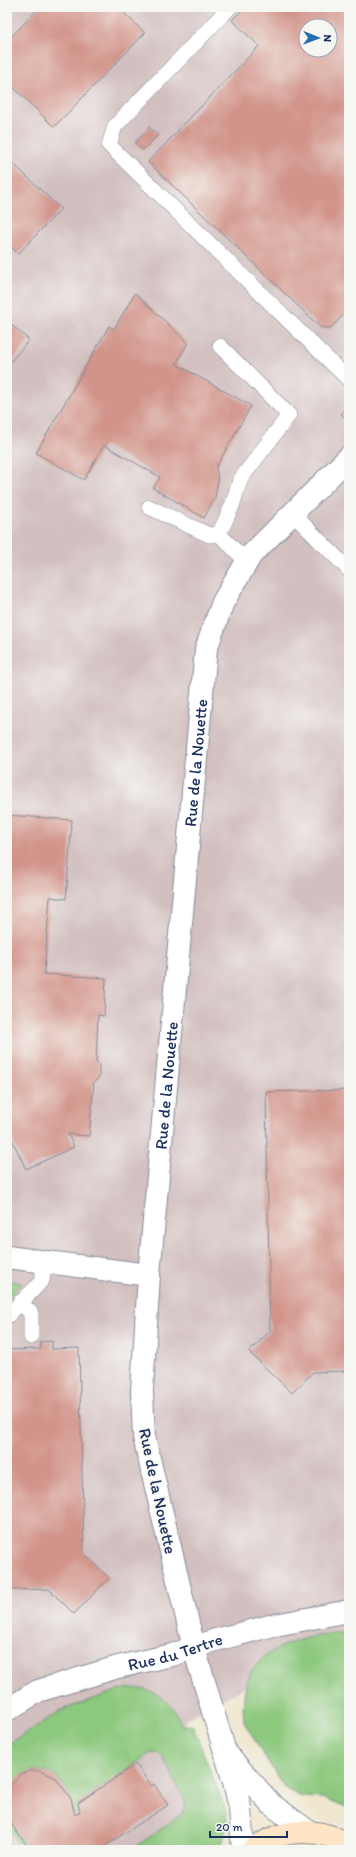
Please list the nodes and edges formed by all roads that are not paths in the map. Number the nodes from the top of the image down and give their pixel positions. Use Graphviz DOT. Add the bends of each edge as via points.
graph roads {
  1 [pos="230,7"];
  2 [pos="220,346"];
  3 [pos="347,373"];
  4 [pos="349,457"];
  5 [pos="149,507"];
  6 [pos="292,514"];
  7 [pos="219,534"];
  8 [pos="247,562"];
  9 [pos="347,564"];
  10 [pos="7,1257"];
  11 [pos="42,1262"];
  12 [pos="149,1275"];
  13 [pos="20,1302"];
  14 [pos="7,1316"];
  15 [pos="31,1337"];
  16 [pos="349,1611"];
  17 [pos="194,1648"];
  18 [pos="7,1710"];
  19 [pos="227,1755"];
  20 [pos="309,1832"];
  21 [pos="349,1845"];
  22 [pos="243,1850"];
  23 [pos="253,1850"];
  1 -- 3 [label="lane" via="115,126 109,145"];
  2 -- 7 [label="lane" via="289,415 240,480"];
  4 -- 6 [label="street, Rue de la Nouette"];
  5 -- 7 [label="lane" via="209,535"];
  6 -- 8 [label="street, Rue de la Nouette" via="250,555"];
  6 -- 9 [label="lane"];
  7 -- 8 [label="lane"];
  8 -- 12 [label="street, Rue de la Nouette" via="223,602 206,649"];
  10 -- 11 [label="street"];
  11 -- 12 [label="street"];
  11 -- 13 [label="lane" via="42,1280"];
  12 -- 17 [label="street, Rue de la Nouette" via="142,1391 144,1437"];
  13 -- 14 [label="lane"];
  13 -- 15 [label="lane" via="31,1313"];
  16 -- 17 [label="street, Rue du Tertre" via="270,1626"];
  17 -- 18 [label="street, Rue du Tertre" via="38,1690"];
  17 -- 19 [label="street, Rue de la Nouette"];
  19 -- 20 [label="street, Rue de la Nouette" via="272,1806"];
  19 -- 22 [label="street, Rue de la Nouette" via="240,1808"];
  20 -- 21 [label="main road" via="334,1837"];
  20 -- 23 [label="main road" via="293,1832 277,1837"];
}
